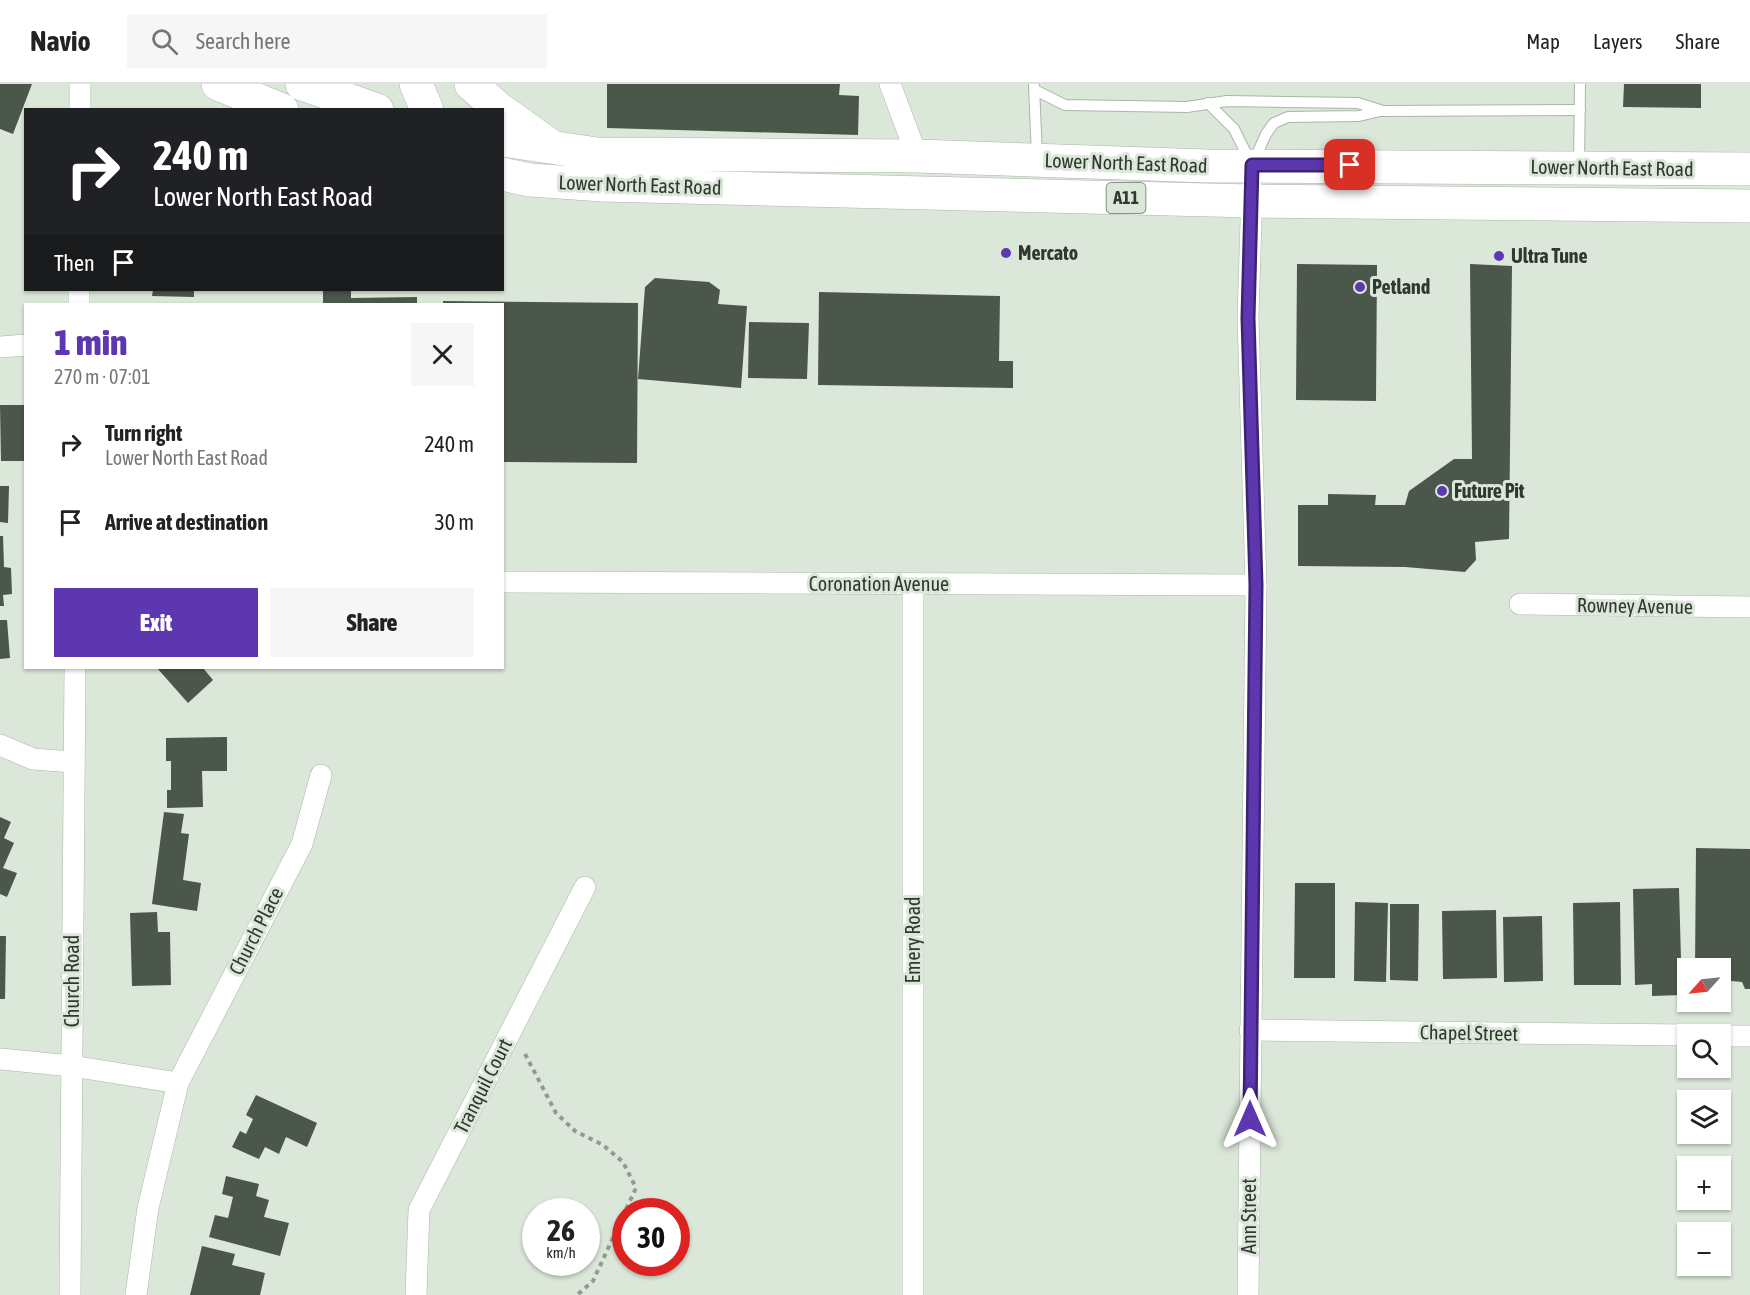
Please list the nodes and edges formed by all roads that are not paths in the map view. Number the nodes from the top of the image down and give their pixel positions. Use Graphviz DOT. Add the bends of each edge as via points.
graph roads {
  1 [pos="80,84"];
  2 [pos="218,84"];
  3 [pos="302,84"];
  4 [pos="416,84"];
  5 [pos="439,84"];
  6 [pos="471,84"];
  7 [pos="890,84"];
  8 [pos="1580,84"];
  9 [pos="1035,87"];
  10 [pos="1208,104"];
  11 [pos="80,108"];
  12 [pos="277,108"];
  13 [pos="371,108"];
  14 [pos="426,108"];
  15 [pos="438,108"];
  16 [pos="499,108"];
  17 [pos="1580,110"];
  18 [pos="1383,111"];
  19 [pos="504,112"];
  20 [pos="504,140"];
  21 [pos="552,147"];
  22 [pos="918,156"];
  23 [pos="1037,160"];
  24 [pos="1252,165"];
  25 [pos="1579,168"];
  26 [pos="1750,169"];
  27 [pos="504,174"];
  28 [pos="1251,201"];
  29 [pos="1750,206"];
  30 [pos="24,345"];
  31 [pos="0,347"];
  32 [pos="504,582"];
  33 [pos="913,584"];
  34 [pos="1256,585"];
  35 [pos="1520,604"];
  36 [pos="1750,607"];
  37 [pos="75,669"];
  38 [pos="0,745"];
  39 [pos="73,762"];
  40 [pos="321,775"];
  41 [pos="585,887"];
  42 [pos="1250,1030"];
  43 [pos="1677,1035"];
  44 [pos="1731,1036"];
  45 [pos="1750,1036"];
  46 [pos="0,1059"];
  47 [pos="72,1066"];
  48 [pos="178,1083"];
  49 [pos="70,1295"];
  50 [pos="136,1295"];
  51 [pos="416,1295"];
  52 [pos="913,1295"];
  53 [pos="1248,1295"];
  1 -- 11 [label="street"];
  2 -- 12 [label="main road"];
  3 -- 13 [label="main road"];
  4 -- 14 [label="main road"];
  5 -- 15 [label="main road"];
  6 -- 16 [label="main road"];
  7 -- 22 [label="street"];
  8 -- 17 [label="lane"];
  9 -- 10 [label="lane" via="1065,105"];
  9 -- 23 [label="lane"];
  10 -- 18 [label="lane" via="1358,103"];
  10 -- 24 [label="lane" via="1234,129"];
  17 -- 18 [label="lane"];
  17 -- 25 [label="lane"];
  18 -- 24 [label="lane" via="1359,116 1288,117 1274,123"];
  19 -- 21 [label="main road"];
  20 -- 21 [label="main road, Lower North East Road / A11"];
  21 -- 22 [label="main road, Lower North East Road / A11" via="597,154"];
  22 -- 23 [label="main road, Lower North East Road / A11"];
  23 -- 24 [label="main road, Lower North East Road / A11"];
  24 -- 25 [label="main road, Lower North East Road / A11"];
  24 -- 28 [label="street, Ann Street"];
  25 -- 26 [label="main road, Lower North East Road / A11"];
  27 -- 28 [label="main road, Lower North East Road / A11" via="530,180 603,184"];
  28 -- 29 [label="main road, Lower North East Road / A11"];
  28 -- 34 [label="street, Ann Street" via="1248,318"];
  30 -- 31 [label="street"];
  32 -- 33 [label="street, Coronation Avenue"];
  33 -- 34 [label="street, Coronation Avenue"];
  33 -- 52 [label="street, Emery Road"];
  34 -- 42 [label="street, Ann Street"];
  35 -- 36 [label="street, Rowney Avenue"];
  37 -- 39 [label="street, Church Road"];
  38 -- 39 [label="street" via="33,759"];
  39 -- 47 [label="street, Church Road"];
  40 -- 48 [label="street, Church Place" via="302,844"];
  41 -- 51 [label="street, Tranquil Court" via="419,1210"];
  42 -- 43 [label="street, Chapel Street"];
  42 -- 53 [label="street, Ann Street"];
  44 -- 45 [label="street"];
  46 -- 47 [label="street"];
  47 -- 48 [label="street"];
  47 -- 49 [label="street, Church Road"];
  48 -- 50 [label="street, Church Place" via="148,1208"];
}
